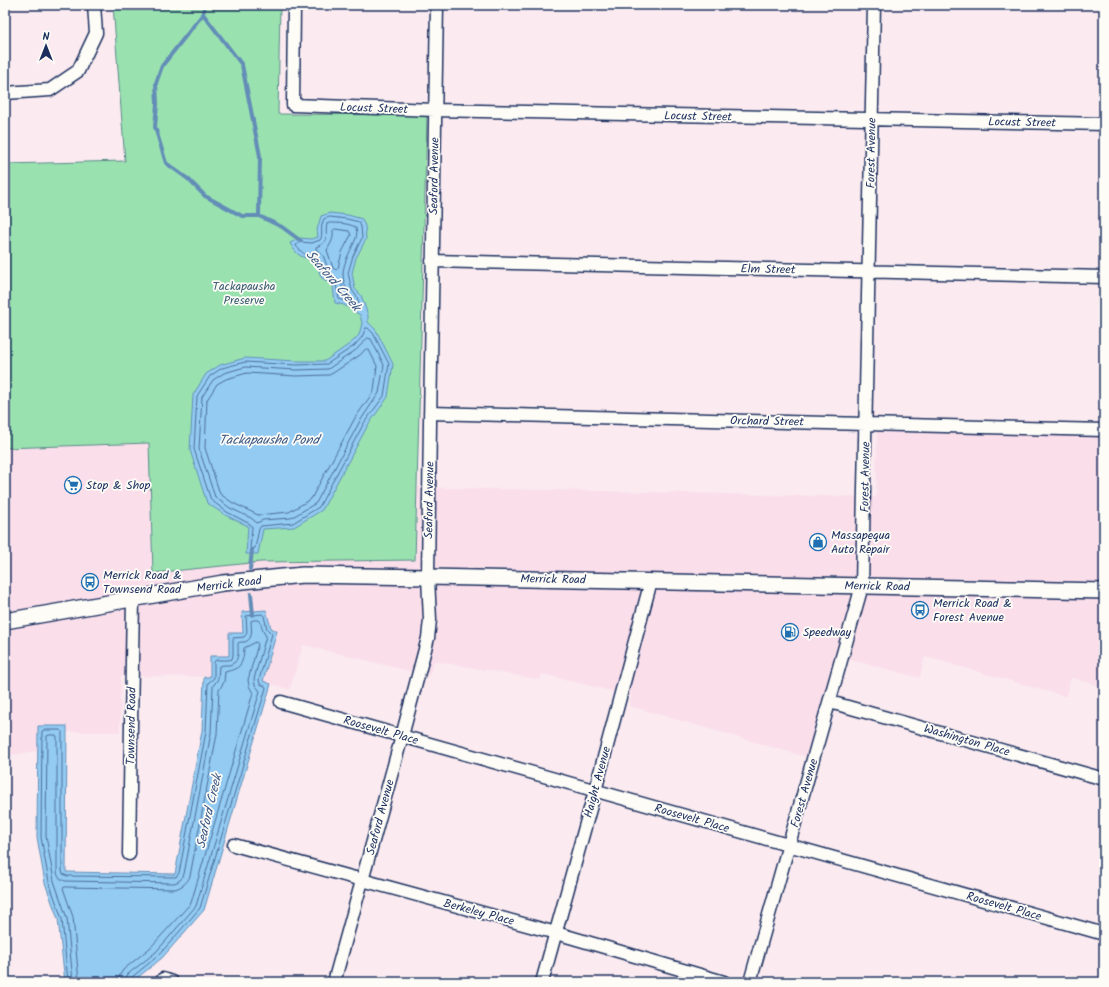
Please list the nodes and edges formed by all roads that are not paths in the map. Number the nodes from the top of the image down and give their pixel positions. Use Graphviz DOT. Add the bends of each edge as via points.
graph roads {
  1 [pos="94,5"];
  2 [pos="294,5"];
  3 [pos="437,5"];
  4 [pos="874,5"];
  5 [pos="5,93"];
  6 [pos="435,110"];
  7 [pos="872,119"];
  8 [pos="1104,124"];
  9 [pos="432,261"];
  10 [pos="869,271"];
  11 [pos="1104,277"];
  12 [pos="430,413"];
  13 [pos="866,424"];
  14 [pos="1104,430"];
  15 [pos="428,577"];
  16 [pos="651,581"];
  17 [pos="862,586"];
  18 [pos="1104,591"];
  19 [pos="133,598"];
  20 [pos="5,621"];
  21 [pos="281,702"];
  22 [pos="830,702"];
  23 [pos="402,736"];
  24 [pos="1104,779"];
  25 [pos="595,791"];
  26 [pos="234,845"];
  27 [pos="789,845"];
  28 [pos="129,854"];
  29 [pos="362,880"];
  30 [pos="556,933"];
  31 [pos="1104,934"];
  32 [pos="334,982"];
  33 [pos="542,982"];
  34 [pos="724,982"];
  35 [pos="750,982"];
  1 -- 5 [label="street" via="96,33 78,70 50,90"];
  2 -- 6 [label="street, Locust Street" via="293,105"];
  3 -- 6 [label="street, Seaford Avenue"];
  4 -- 7 [label="street, Forest Avenue"];
  6 -- 7 [label="street, Locust Street"];
  6 -- 9 [label="street, Seaford Avenue"];
  7 -- 8 [label="street, Locust Street"];
  7 -- 10 [label="street, Forest Avenue"];
  9 -- 10 [label="street, Elm Street"];
  9 -- 12 [label="street, Seaford Avenue"];
  10 -- 11 [label="street, Elm Street"];
  10 -- 13 [label="street, Forest Avenue"];
  12 -- 13 [label="street, Orchard Street"];
  12 -- 15 [label="street, Seaford Avenue"];
  13 -- 14 [label="street, Orchard Street"];
  13 -- 17 [label="street, Forest Avenue"];
  15 -- 16 [label="main road, Merrick Road"];
  15 -- 19 [label="main road, Merrick Road" via="303,575 223,583"];
  15 -- 23 [label="street, Seaford Avenue" via="430,630"];
  16 -- 17 [label="main road, Merrick Road"];
  16 -- 25 [label="street, Haight Avenue"];
  17 -- 18 [label="main road, Merrick Road"];
  17 -- 22 [label="street, Forest Avenue"];
  19 -- 20 [label="main road, Merrick Road"];
  19 -- 28 [label="street, Townsend Road"];
  21 -- 23 [label="street, Roosevelt Place"];
  22 -- 24 [label="street, Washington Place"];
  22 -- 27 [label="street, Forest Avenue"];
  23 -- 25 [label="street, Roosevelt Place"];
  23 -- 29 [label="street, Seaford Avenue"];
  25 -- 27 [label="street, Roosevelt Place"];
  25 -- 30 [label="street, Haight Avenue"];
  26 -- 29 [label="street, Berkeley Place"];
  27 -- 31 [label="street, Roosevelt Place"];
  27 -- 35 [label="street, Forest Avenue"];
  29 -- 30 [label="street, Berkeley Place"];
  29 -- 32 [label="street, Seaford Avenue"];
  30 -- 33 [label="street, Haight Avenue"];
  30 -- 34 [label="street, Berkeley Place"];
}
